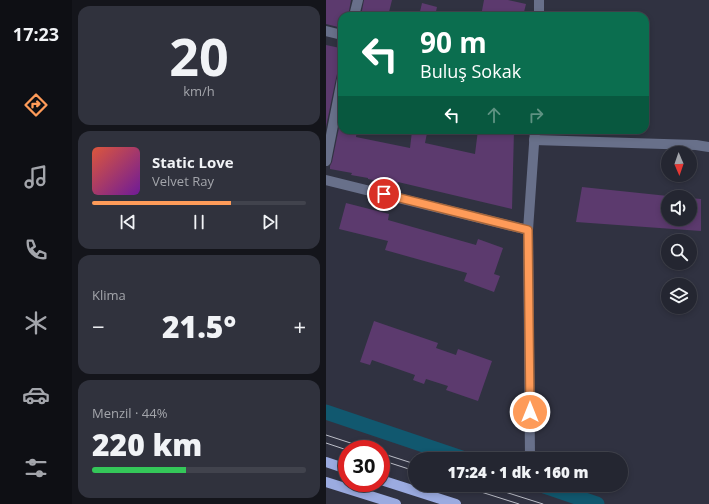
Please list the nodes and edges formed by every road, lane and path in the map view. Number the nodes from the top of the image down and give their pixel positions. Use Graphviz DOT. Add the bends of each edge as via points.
graph roads {
  1 [pos="358,0"];
  2 [pos="539,0"];
  3 [pos="355,12"];
  4 [pos="539,12"];
  5 [pos="326,31"];
  6 [pos="338,34"];
  7 [pos="338,100"];
  8 [pos="534,135"];
  9 [pos="709,147"];
  10 [pos="326,161"];
  11 [pos="326,180"];
  12 [pos="528,230"];
  13 [pos="530,452"];
  14 [pos="326,462"];
  15 [pos="338,466"];
  16 [pos="326,482"];
  17 [pos="390,483"];
  18 [pos="396,504"];
  19 [pos="456,504"];
  1 -- 3 [label="street"];
  2 -- 4 [label="street"];
  5 -- 6 [label="street"];
  7 -- 10 [label="street"];
  8 -- 9 [label="street"];
  8 -- 12 [label="street"];
  11 -- 12 [label="street"];
  12 -- 13 [label="street"];
  14 -- 15 [label="main road"];
  16 -- 18 [label="main road"];
  17 -- 19 [label="main road"];
}
